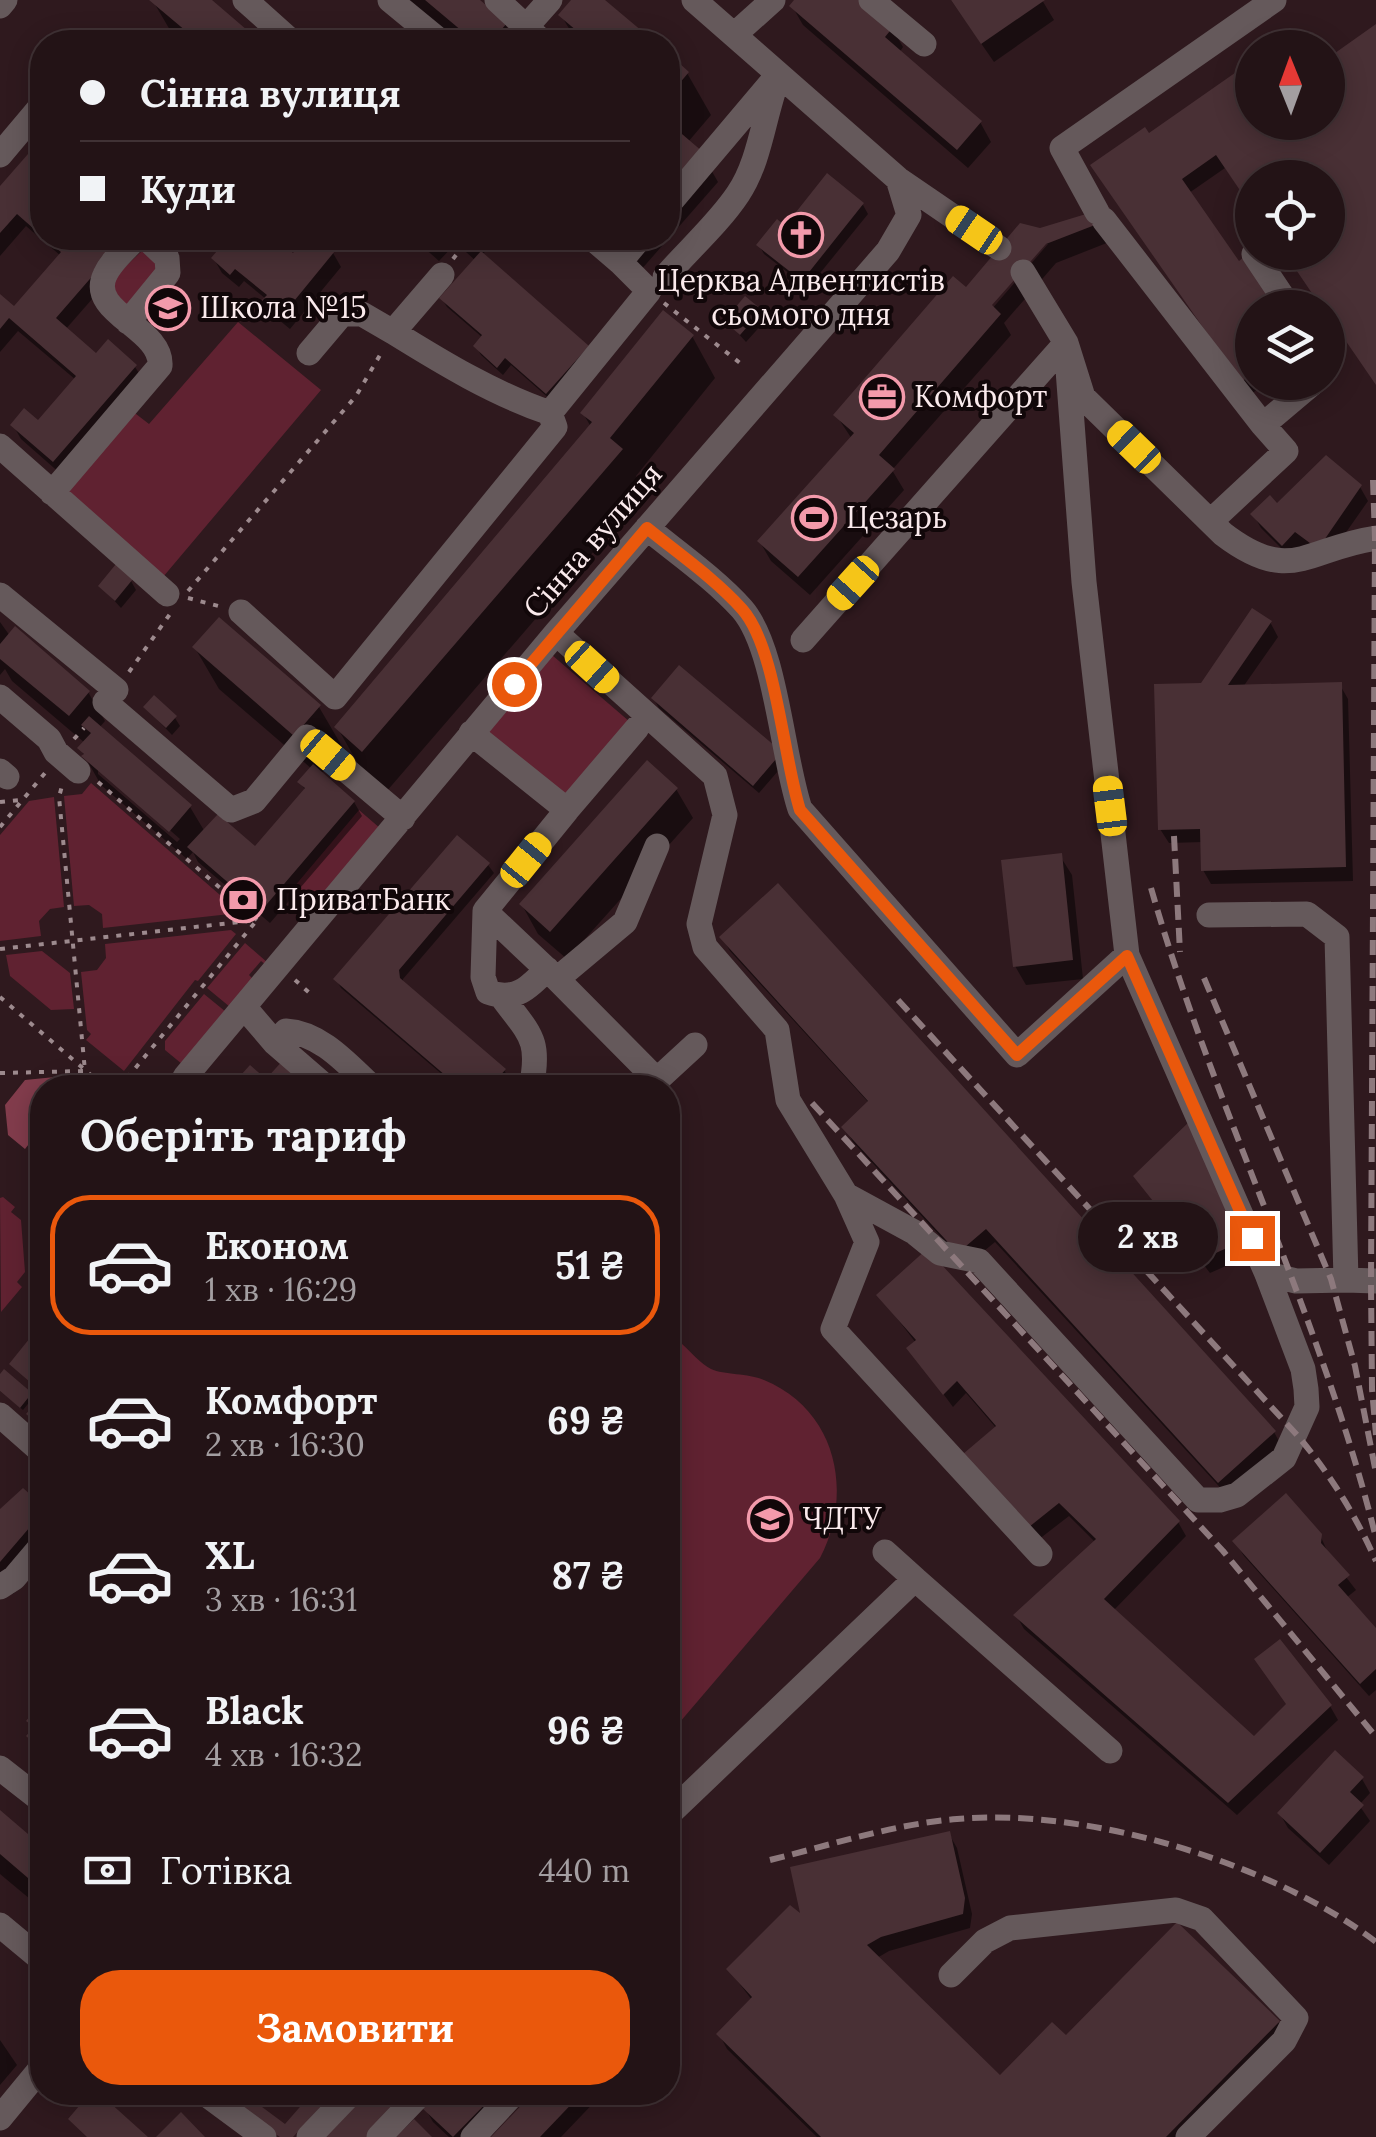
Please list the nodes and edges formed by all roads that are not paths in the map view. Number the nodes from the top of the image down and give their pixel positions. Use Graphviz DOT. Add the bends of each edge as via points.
graph roads {
  1 [pos="246,0"];
  2 [pos="390,0"];
  3 [pos="496,0"];
  4 [pos="550,0"];
  5 [pos="694,0"];
  6 [pos="773,0"];
  7 [pos="871,0"];
  8 [pos="1274,0"];
  9 [pos="279,30"];
  10 [pos="426,30"];
  11 [pos="520,30"];
  12 [pos="531,30"];
  13 [pos="734,35"];
  14 [pos="924,44"];
  15 [pos="780,74"];
  16 [pos="30,119"];
  17 [pos="0,155"];
  18 [pos="898,179"];
  19 [pos="680,191"];
  20 [pos="999,248"];
  21 [pos="126,250"];
  22 [pos="159,250"];
  23 [pos="606,250"];
  24 [pos="630,250"];
  25 [pos="620,262"];
  26 [pos="1023,272"];
  27 [pos="442,276"];
  28 [pos="657,284"];
  29 [pos="128,322"];
  30 [pos="394,332"];
  31 [pos="1066,343"];
  32 [pos="309,353"];
  33 [pos="1293,400"];
  34 [pos="550,413"];
  35 [pos="1263,425"];
  36 [pos="0,446"];
  37 [pos="52,493"];
  38 [pos="1210,521"];
  39 [pos="647,528"];
  40 [pos="1376,538"];
  41 [pos="0,596"];
  42 [pos="169,603"];
  43 [pos="241,612"];
  44 [pos="556,634"];
  45 [pos="802,640"];
  46 [pos="0,698"];
  47 [pos="637,728"];
  48 [pos="472,733"];
  49 [pos="69,763"];
  50 [pos="568,810"];
  51 [pos="403,818"];
  52 [pos="656,846"];
  53 [pos="485,911"];
  54 [pos="1209,916"];
  55 [pos="1127,956"];
  56 [pos="552,974"];
  57 [pos="502,997"];
  58 [pos="245,1008"];
  59 [pos="275,1043"];
  60 [pos="695,1044"];
  61 [pos="191,1075"];
  62 [pos="312,1075"];
  63 [pos="359,1075"];
  64 [pos="534,1075"];
  65 [pos="646,1075"];
  66 [pos="663,1075"];
  67 [pos="846,1195"];
  68 [pos="1267,1274"];
  69 [pos="1346,1280"];
  70 [pos="1376,1282"];
  71 [pos="0,1415"];
  72 [pos="30,1441"];
  73 [pos="885,1552"];
  74 [pos="1040,1554"];
  75 [pos="30,1559"];
  76 [pos="916,1579"];
  77 [pos="0,1587"];
  78 [pos="1110,1751"];
  79 [pos="0,1768"];
  80 [pos="30,1792"];
  81 [pos="680,1804"];
  82 [pos="0,1925"];
  83 [pos="30,1950"];
  84 [pos="951,1975"];
  85 [pos="30,2082"];
  86 [pos="212,2105"];
  87 [pos="340,2105"];
  88 [pos="410,2105"];
  89 [pos="503,2105"];
  90 [pos="0,2118"];
  91 [pos="226,2127"];
  92 [pos="264,2137"];
  93 [pos="309,2137"];
  94 [pos="379,2137"];
  95 [pos="473,2137"];
  96 [pos="1188,2137"];
  1 -- 9 [label="street"];
  2 -- 10 [label="street"];
  3 -- 11 [label="street"];
  4 -- 12 [label="street"];
  5 -- 13 [label="street"];
  6 -- 13 [label="street"];
  7 -- 14 [label="street"];
  8 -- 35 [label="street" via="1062,148 1101,216"];
  13 -- 15 [label="street"];
  15 -- 18 [label="street"];
  15 -- 19 [label="street"];
  15 -- 28 [label="street" via="738,195"];
  16 -- 17 [label="street"];
  18 -- 20 [label="street"];
  18 -- 39 [label="street, Сінна вулиця" via="909,215 888,250"];
  21 -- 29 [label="street" via="102,284 106,300"];
  22 -- 29 [label="street" via="168,273"];
  23 -- 25 [label="street"];
  24 -- 25 [label="street"];
  25 -- 28 [label="street"];
  26 -- 31 [label="street"];
  27 -- 30 [label="street"];
  28 -- 34 [label="street"];
  29 -- 37 [label="street" via="158,350 160,366"];
  30 -- 32 [label="street" via="362,314 342,314"];
  30 -- 34 [label="street" via="446,365"];
  31 -- 38 [label="street" via="1083,397"];
  31 -- 45 [label="street"];
  31 -- 55 [label="street" via="1084,582"];
  33 -- 35 [label="street"];
  34 -- 43 [label="street" via="555,426 334,698"];
  35 -- 38 [label="street" via="1286,451"];
  36 -- 37 [label="street"];
  37 -- 42 [label="street"];
  38 -- 40 [label="street" via="1264,560 1297,562"];
  39 -- 44 [label="street, Сінна вулиця"];
  39 -- 55 [label="street" via="743,610 758,632 800,810 1017,1055"];
  41 -- 51 [label="street" via="231,810 254,802 307,737"];
  44 -- 48 [label="street, Сінна вулиця"];
  44 -- 67 [label="street" via="715,776 725,815 699,924 706,947 777,1030 788,1100"];
  46 -- 49 [label="street"];
  47 -- 50 [label="street"];
  48 -- 50 [label="street"];
  48 -- 51 [label="street, Сінна вулиця"];
  50 -- 53 [label="street"];
  51 -- 58 [label="street, Сінна вулиця"];
  52 -- 56 [label="street" via="624,922"];
  53 -- 56 [label="street"];
  53 -- 57 [label="street" via="484,976 488,992"];
  54 -- 69 [label="street" via="1307,914 1337,937"];
  55 -- 68 [label="street"];
  56 -- 57 [label="street" via="525,992"];
  56 -- 65 [label="street"];
  57 -- 64 [label="street" via="533,1038"];
  58 -- 59 [label="street"];
  58 -- 61 [label="street, Сінна вулиця"];
  59 -- 62 [label="street"];
  59 -- 63 [label="street" via="286,1031 304,1032"];
  60 -- 66 [label="street"];
  67 -- 68 [label="street" via="940,1253 979,1261 1198,1500 1237,1496 1284,1458 1308,1407 1303,1369"];
  67 -- 74 [label="street" via="867,1242 833,1329"];
  68 -- 69 [label="street"];
  69 -- 70 [label="street"];
  71 -- 72 [label="street"];
  73 -- 76 [label="street"];
  75 -- 77 [label="street"];
  76 -- 78 [label="street"];
  76 -- 81 [label="street"];
  79 -- 80 [label="street"];
  82 -- 83 [label="street"];
  84 -- 96 [label="street" via="985,1941 1010,1928 1176,1910 1202,1920 1296,2018 1284,2041"];
  85 -- 90 [label="street"];
  86 -- 91 [label="street"];
  87 -- 93 [label="street"];
  88 -- 94 [label="street"];
  89 -- 95 [label="street"];
  91 -- 92 [label="street"];
}
